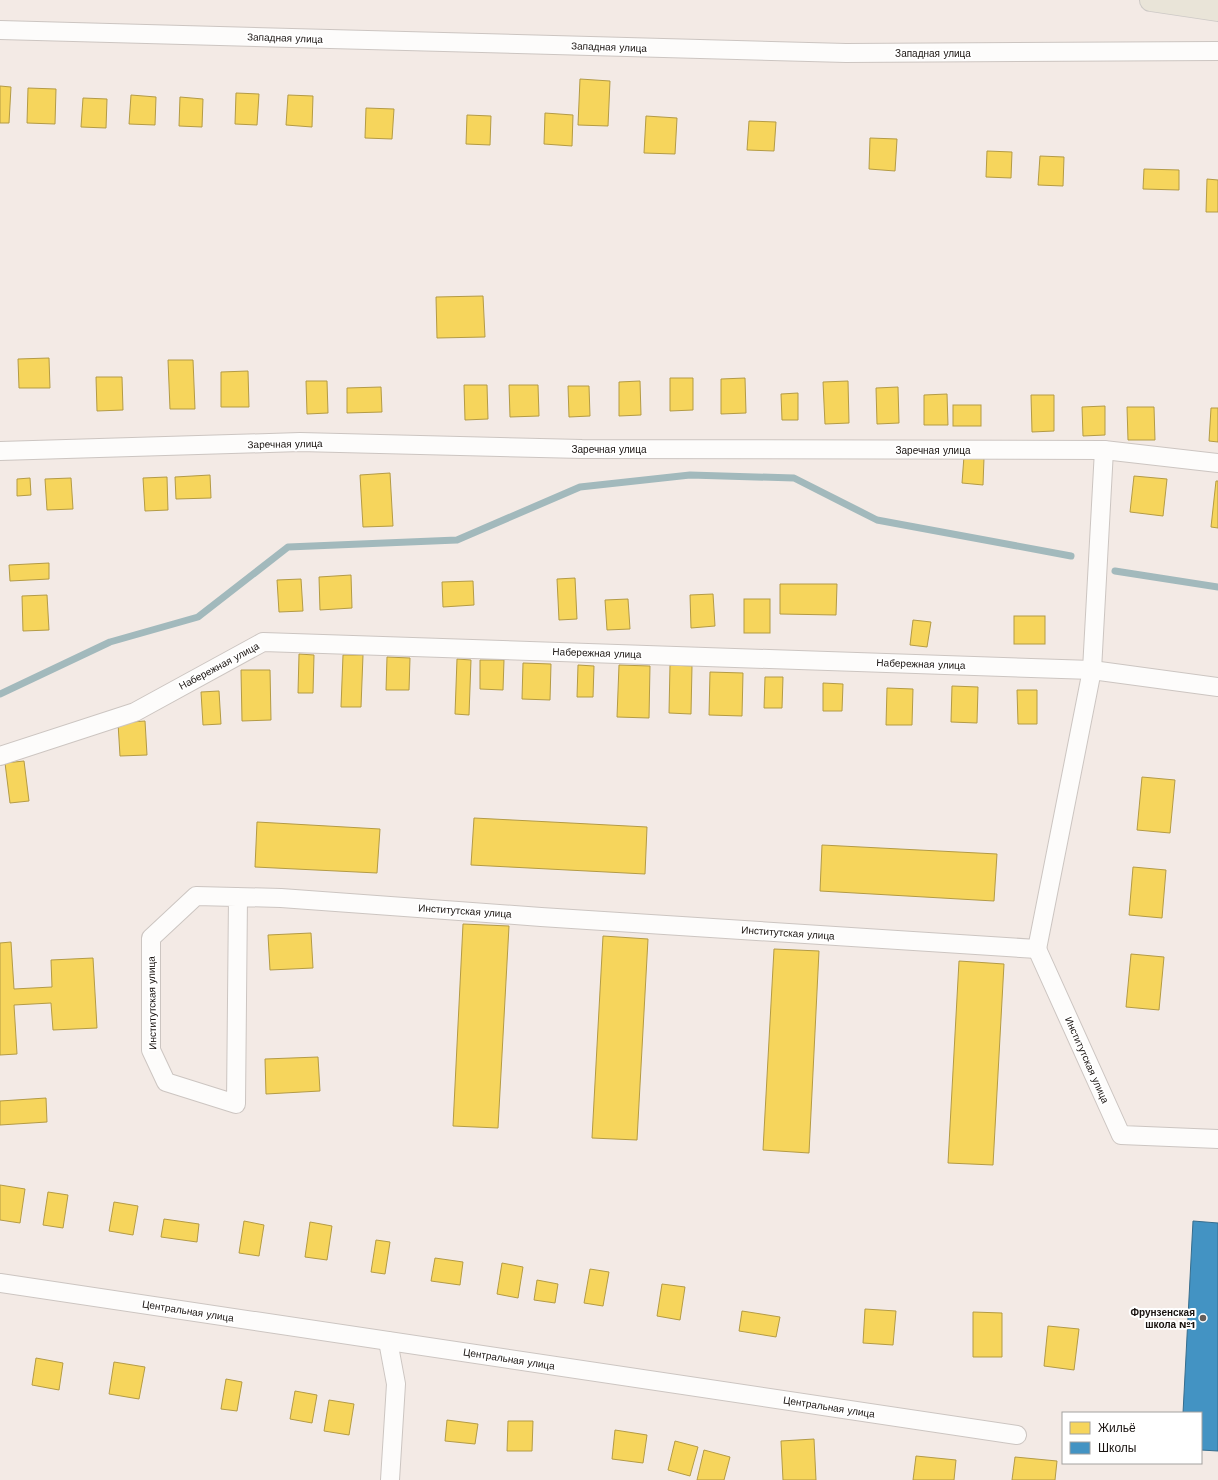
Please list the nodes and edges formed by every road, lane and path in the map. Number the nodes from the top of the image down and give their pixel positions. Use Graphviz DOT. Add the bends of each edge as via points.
graph roads {
  1 [pos="1151,0"];
  2 [pos="1218,10"];
  3 [pos="0,30"];
  4 [pos="1218,51"];
  5 [pos="1104,450"];
  6 [pos="0,451"];
  7 [pos="1218,463"];
  8 [pos="1092,670"];
  9 [pos="1218,687"];
  10 [pos="0,756"];
  11 [pos="238,897"];
  12 [pos="1037,949"];
  13 [pos="1218,1139"];
  14 [pos="0,1282"];
  15 [pos="388,1341"];
  16 [pos="1017,1435"];
  17 [pos="390,1480"];
  1 -- 2 [label="highway"];
  3 -- 4 [label="street, Западная улица" via="846,54"];
  5 -- 6 [label="street, Заречная улица" via="590,449 300,442"];
  5 -- 7 [label="street, Заречная улица"];
  5 -- 8 [label="street"];
  8 -- 9 [label="street, Набережная улица"];
  8 -- 10 [label="street, Набережная улица" via="263,642 135,712"];
  8 -- 12 [label="street"];
  11 -- 11 [label="street, Институтская улица" via="196,896 151,938 151,1050 166,1082 236,1104"];
  11 -- 12 [label="street, Институтская улица"];
  12 -- 13 [label="street, Институтская улица" via="1121,1135"];
  14 -- 15 [label="street, Центральная улица"];
  15 -- 16 [label="street, Центральная улица"];
  15 -- 17 [label="street" via="396,1384"];
}
